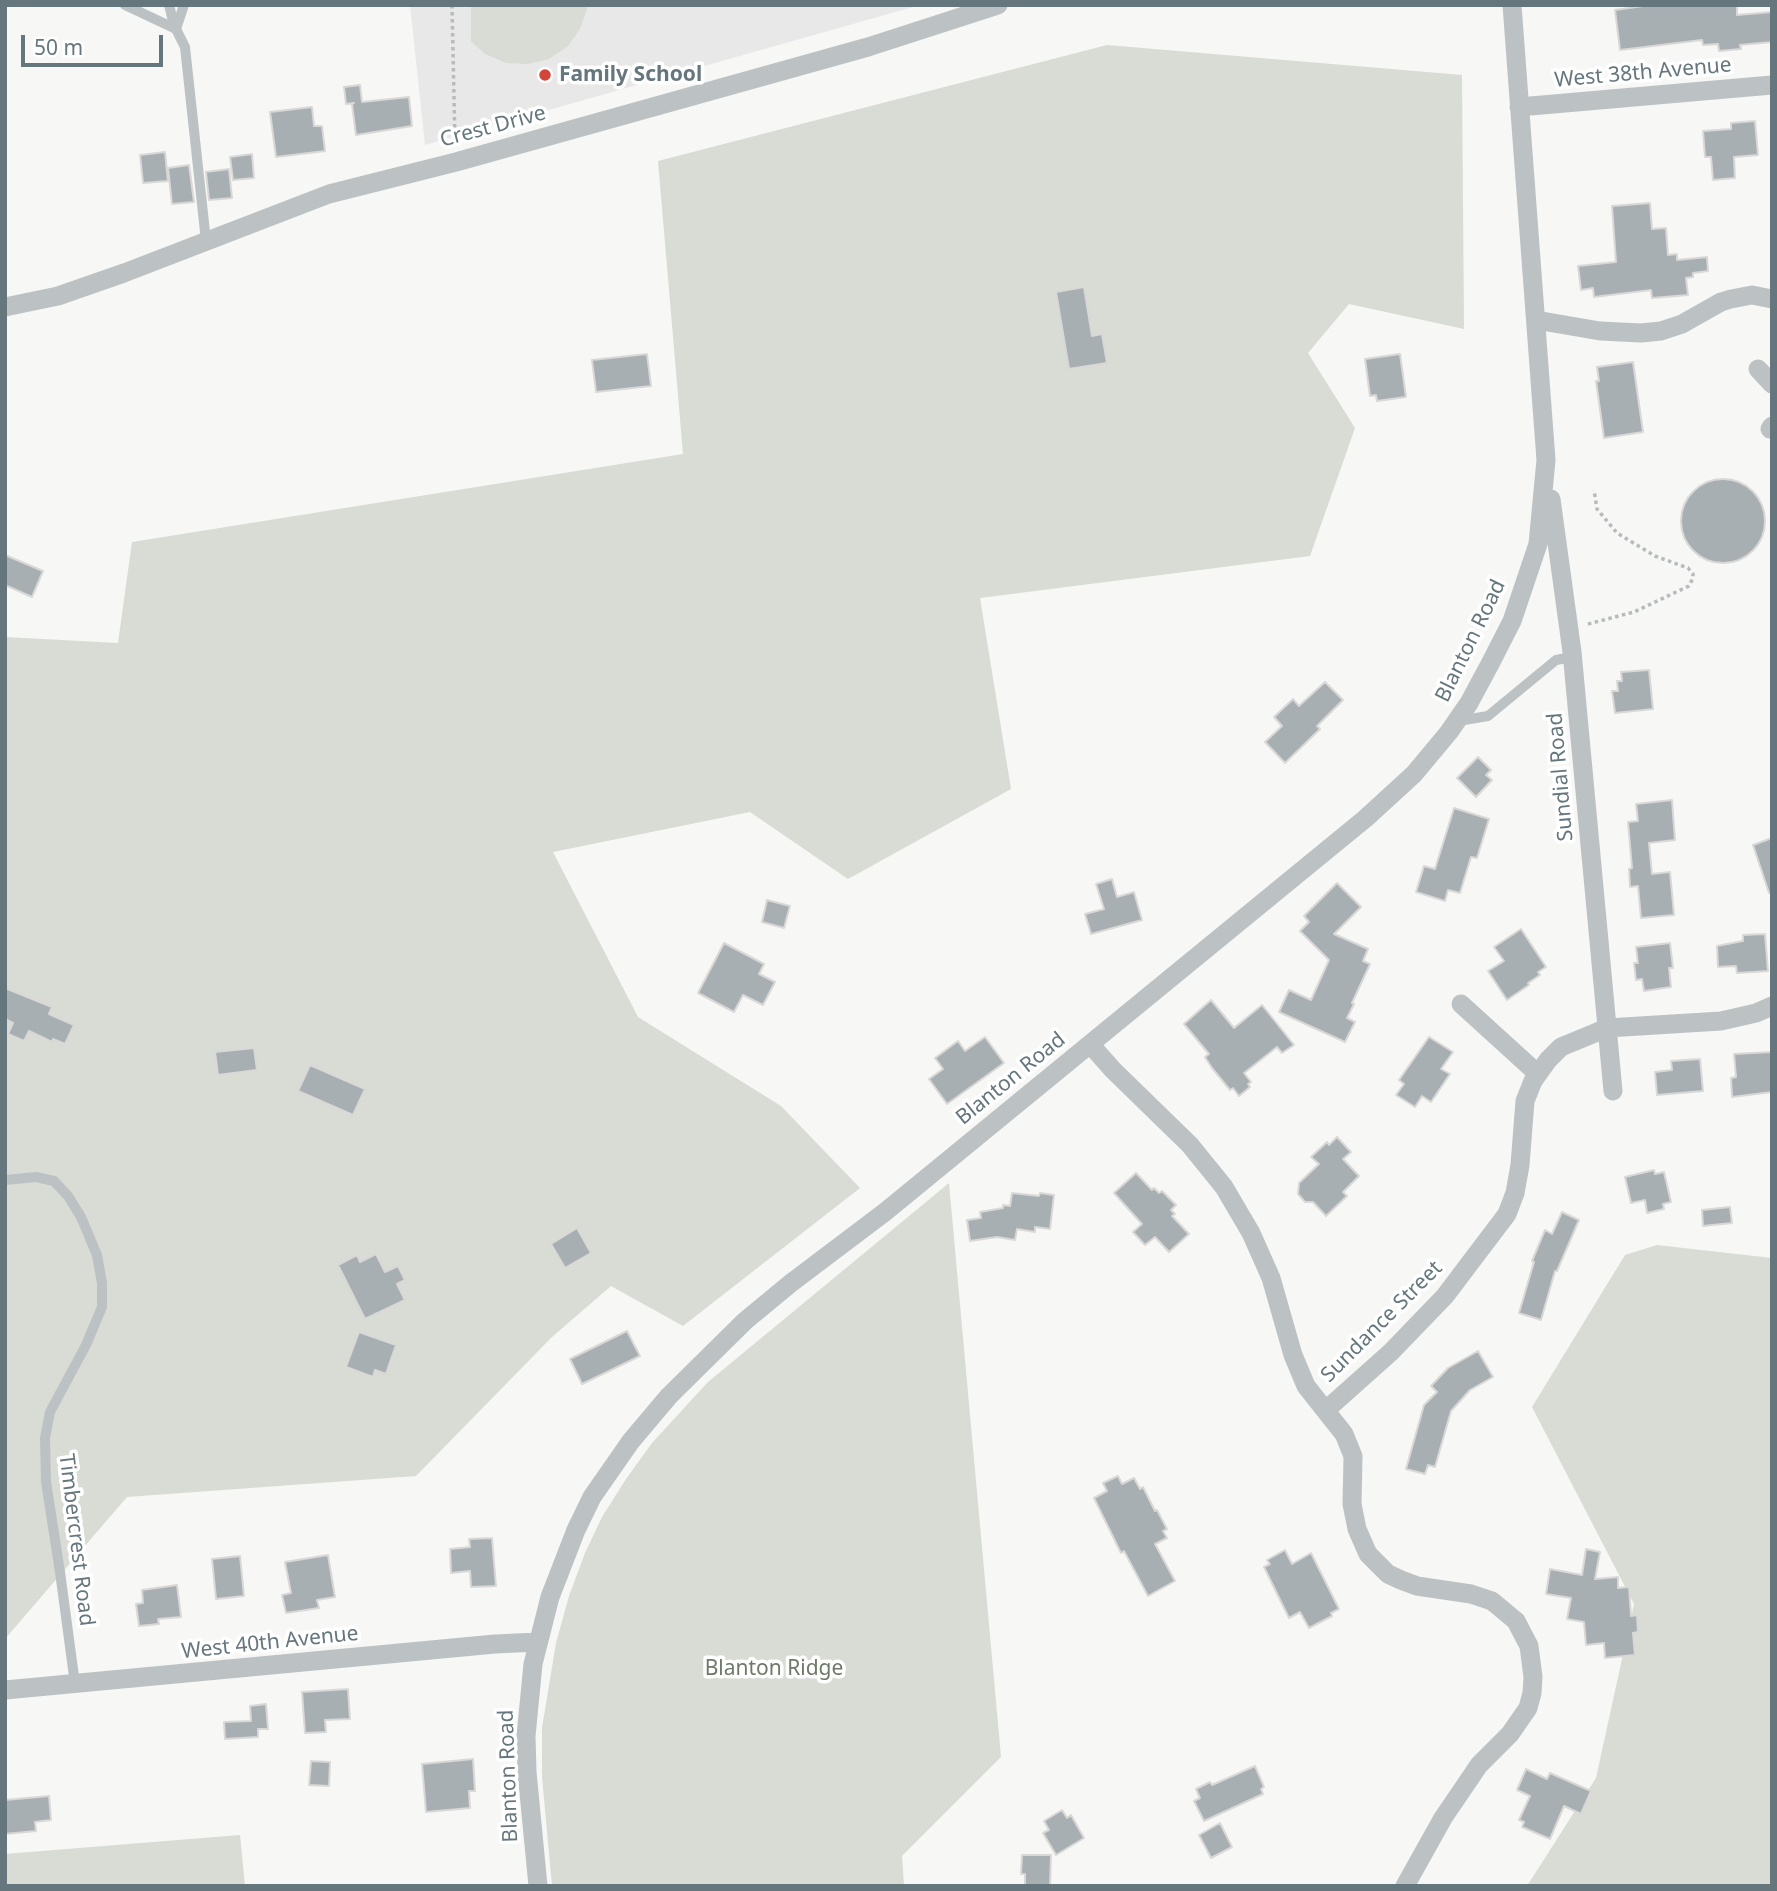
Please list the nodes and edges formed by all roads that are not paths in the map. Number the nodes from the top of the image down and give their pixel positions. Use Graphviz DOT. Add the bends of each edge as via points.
graph roads {
  1 [pos="125,5"];
  2 [pos="169,5"];
  3 [pos="184,5"];
  4 [pos="998,5"];
  5 [pos="1512,5"];
  6 [pos="176,29"];
  7 [pos="1772,85"];
  8 [pos="1519,107"];
  9 [pos="206,241"];
  10 [pos="1772,299"];
  11 [pos="5,307"];
  12 [pos="1535,320"];
  13 [pos="1758,369"];
  14 [pos="1772,384"];
  15 [pos="1546,460"];
  16 [pos="1572,657"];
  17 [pos="1457,721"];
  18 [pos="1461,1004"];
  19 [pos="1772,1006"];
  20 [pos="1607,1028"];
  21 [pos="1090,1044"];
  22 [pos="1538,1074"];
  23 [pos="1613,1091"];
  24 [pos="5,1180"];
  25 [pos="1326,1410"];
  26 [pos="538,1642"];
  27 [pos="75,1684"];
  28 [pos="5,1690"];
  29 [pos="538,1886"];
  30 [pos="1405,1886"];
  1 -- 6 [label="lane"];
  2 -- 6 [label="lane"];
  3 -- 6 [label="lane"];
  4 -- 9 [label="street, Crest Drive" via="854,50 329,194"];
  5 -- 8 [label="street, Blanton Road"];
  6 -- 9 [label="lane" via="185,47"];
  7 -- 8 [label="street, West 38th Avenue"];
  8 -- 12 [label="street, Blanton Road"];
  9 -- 11 [label="street, Crest Drive" via="58,296"];
  10 -- 12 [label="street" via="1752,295 1731,299 1682,324 1641,333"];
  12 -- 15 [label="street, Blanton Road"];
  13 -- 14 [label="street"];
  15 -- 16 [label="street, Sundial Road"];
  15 -- 17 [label="street, Blanton Road" via="1538,544 1528,577 1506,632"];
  16 -- 17 [label="lane" via="1552,662 1488,716"];
  16 -- 20 [label="street, Sundial Road"];
  17 -- 21 [label="street, Blanton Road" via="1414,774 1366,818"];
  18 -- 22 [label="street"];
  19 -- 20 [label="street, Sundance Street" via="1721,1021"];
  20 -- 22 [label="street, Sundance Street" via="1561,1047"];
  20 -- 23 [label="street, Sundial Road"];
  21 -- 25 [label="street" via="1190,1145 1224,1187 1271,1278 1306,1386"];
  21 -- 26 [label="street, Blanton Road" via="745,1321 669,1396 592,1497 560,1569"];
  22 -- 25 [label="street, Sundance Street" via="1525,1101 1520,1165 1507,1214 1445,1296"];
  24 -- 27 [label="lane, Timbercrest Road" via="36,1177 54,1181 61,1188 81,1216 97,1255 102,1283 102,1307 50,1412 44,1438 46,1482"];
  25 -- 30 [label="street" via="1353,1456 1352,1504 1367,1554 1401,1580 1492,1601 1516,1621 1532,1660 1528,1708 1479,1765"];
  26 -- 27 [label="street, West 40th Avenue"];
  26 -- 29 [label="street, Blanton Road" via="526,1735"];
  27 -- 28 [label="street, West 40th Avenue"];
}
